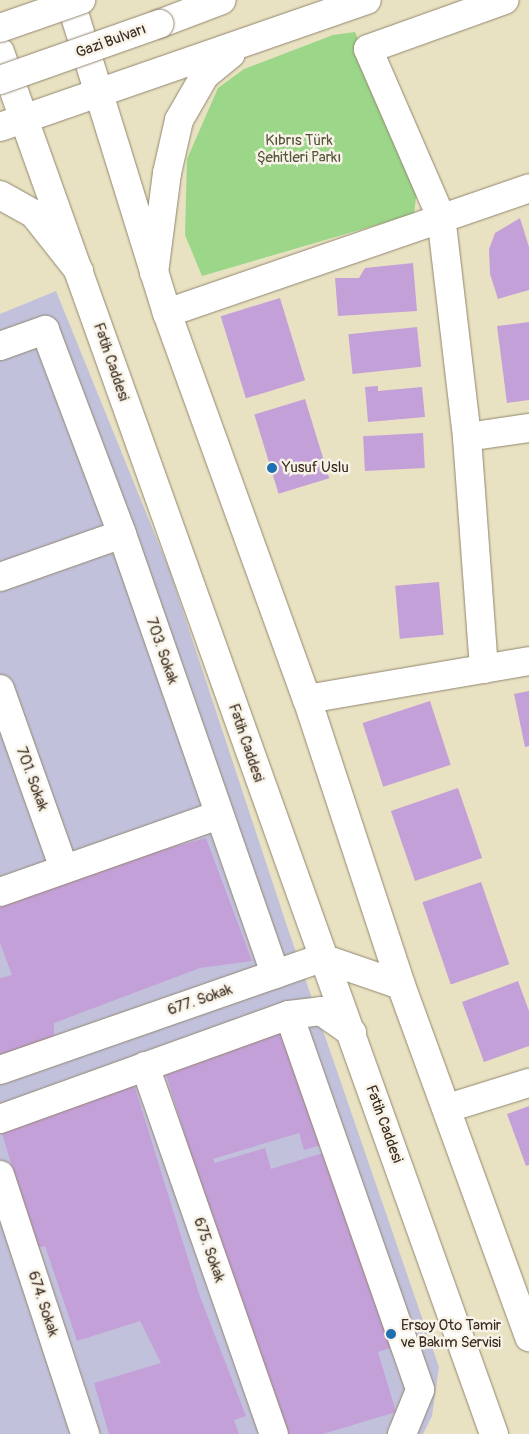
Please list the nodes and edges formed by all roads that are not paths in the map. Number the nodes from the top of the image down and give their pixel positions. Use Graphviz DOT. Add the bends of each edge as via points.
graph roads {
  1 [pos="70,0"];
  2 [pos="81,0"];
  3 [pos="222,0"];
  4 [pos="367,0"];
  5 [pos="505,0"];
  6 [pos="0,28"];
  7 [pos="244,44"];
  8 [pos="0,52"];
  9 [pos="0,80"];
  10 [pos="100,94"];
  11 [pos="11,123"];
  12 [pos="529,188"];
  13 [pos="0,195"];
  14 [pos="442,216"];
  15 [pos="79,271"];
  16 [pos="154,273"];
  17 [pos="167,313"];
  18 [pos="0,346"];
  19 [pos="529,428"];
  20 [pos="467,437"];
  21 [pos="122,534"];
  22 [pos="0,577"];
  23 [pos="529,661"];
  24 [pos="484,669"];
  25 [pos="0,689"];
  26 [pos="307,700"];
  27 [pos="219,815"];
  28 [pos="64,869"];
  29 [pos="0,892"];
  30 [pos="322,958"];
  31 [pos="275,974"];
  32 [pos="401,985"];
  33 [pos="289,1015"];
  34 [pos="352,1033"];
  35 [pos="145,1066"];
  36 [pos="0,1070"];
  37 [pos="529,1083"];
  38 [pos="448,1108"];
  39 [pos="0,1119"];
  40 [pos="0,1175"];
  41 [pos="529,1337"];
  42 [pos="85,1434"];
  43 [pos="274,1434"];
  44 [pos="402,1434"];
  45 [pos="494,1434"];
  1 -- 10 [label="main road"];
  2 -- 6 [label="main road, bridge"];
  3 -- 9 [label="main road, Gazi Bulvarı, bridge"];
  4 -- 7 [label="main road"];
  5 -- 14 [label="main road" via="368,50"];
  7 -- 10 [label="main road"];
  7 -- 16 [label="main road" via="205,75 179,120 167,173"];
  8 -- 11 [label="main road, Fatih Caddesi"];
  10 -- 11 [label="main road"];
  10 -- 16 [label="main road"];
  11 -- 15 [label="main road, Fatih Caddesi"];
  12 -- 14 [label="main road"];
  13 -- 15 [label="main road" via="34,214"];
  14 -- 17 [label="main road"];
  14 -- 20 [label="main road"];
  15 -- 30 [label="main road, Fatih Caddesi"];
  16 -- 17 [label="main road"];
  17 -- 26 [label="main road"];
  18 -- 21 [label="main road, 703. Sokak" via="45,330"];
  19 -- 20 [label="main road"];
  20 -- 24 [label="main road"];
  21 -- 22 [label="main road"];
  21 -- 27 [label="main road, 703. Sokak"];
  23 -- 24 [label="main road"];
  24 -- 26 [label="main road"];
  25 -- 28 [label="main road, 701. Sokak"];
  26 -- 32 [label="main road"];
  27 -- 28 [label="main road"];
  27 -- 31 [label="main road, 703. Sokak"];
  28 -- 29 [label="main road"];
  30 -- 31 [label="main road, 677. Sokak"];
  30 -- 32 [label="main road"];
  30 -- 34 [label="main road, Fatih Caddesi"];
  31 -- 36 [label="main road, 677. Sokak"];
  32 -- 38 [label="main road"];
  33 -- 34 [label="main road" via="321,1011"];
  33 -- 35 [label="main road"];
  33 -- 44 [label="main road" via="420,1390"];
  34 -- 45 [label="main road, Fatih Caddesi"];
  35 -- 39 [label="main road"];
  35 -- 43 [label="main road, 675. Sokak"];
  37 -- 38 [label="main road"];
  38 -- 41 [label="main road"];
  40 -- 42 [label="main road, 674. Sokak"];
}
